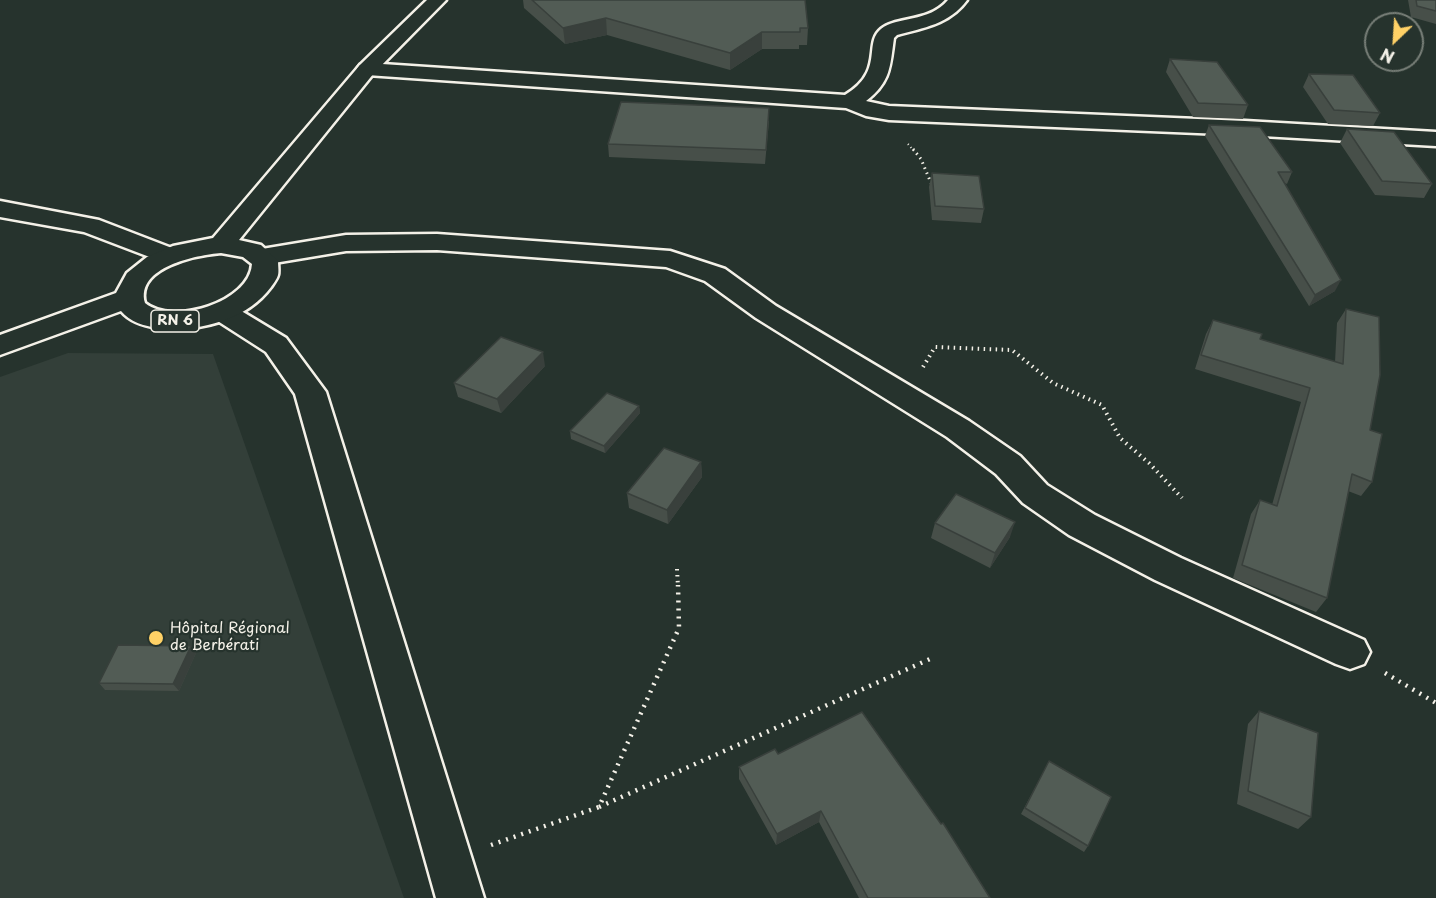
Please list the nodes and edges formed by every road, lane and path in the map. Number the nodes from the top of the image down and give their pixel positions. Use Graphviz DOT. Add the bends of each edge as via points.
graph roads {
  1 [pos="437,0"];
  2 [pos="958,0"];
  3 [pos="367,69"];
  4 [pos="849,102"];
  5 [pos="889,113"];
  6 [pos="1436,139"];
  7 [pos="931,183"];
  8 [pos="0,209"];
  9 [pos="221,245"];
  10 [pos="168,256"];
  11 [pos="262,257"];
  12 [pos="129,298"];
  13 [pos="223,312"];
  14 [pos="0,345"];
  15 [pos="904,399"];
  16 [pos="1182,498"];
  17 [pos="677,569"];
  18 [pos="1350,652"];
  19 [pos="930,659"];
  20 [pos="1436,703"];
  21 [pos="599,807"];
  22 [pos="448,860"];
  23 [pos="460,898"];
  1 -- 3 [label="street"];
  2 -- 4 [label="street" via="944,14 890,31 885,36 879,75 862,95"];
  3 -- 4 [label="street"];
  3 -- 9 [label="street"];
  4 -- 5 [label="street"];
  5 -- 6 [label="street"];
  5 -- 7 [label="path" via="894,129 921,159"];
  8 -- 10 [label="street" via="90,225"];
  9 -- 10 [label="street"];
  9 -- 11 [label="street" via="245,248"];
  10 -- 12 [label="street" via="133,283"];
  11 -- 13 [label="street, RN 6" via="267,267 256,291"];
  11 -- 15 [label="street" via="346,243 437,242 670,259 715,275"];
  12 -- 13 [label="street, RN 6" via="133,308 161,321 182,322"];
  12 -- 14 [label="street"];
  13 -- 22 [label="street" via="276,345 310,392"];
  15 -- 16 [label="path" via="935,347 1012,350 1053,383 1102,405 1120,438"];
  15 -- 18 [label="street" via="958,429 1008,465 1035,494 1082,525"];
  17 -- 21 [label="path" via="679,628"];
  18 -- 20 [label="path"];
  19 -- 21 [label="path"];
  21 -- 22 [label="path"];
  22 -- 23 [label="street"];
}
